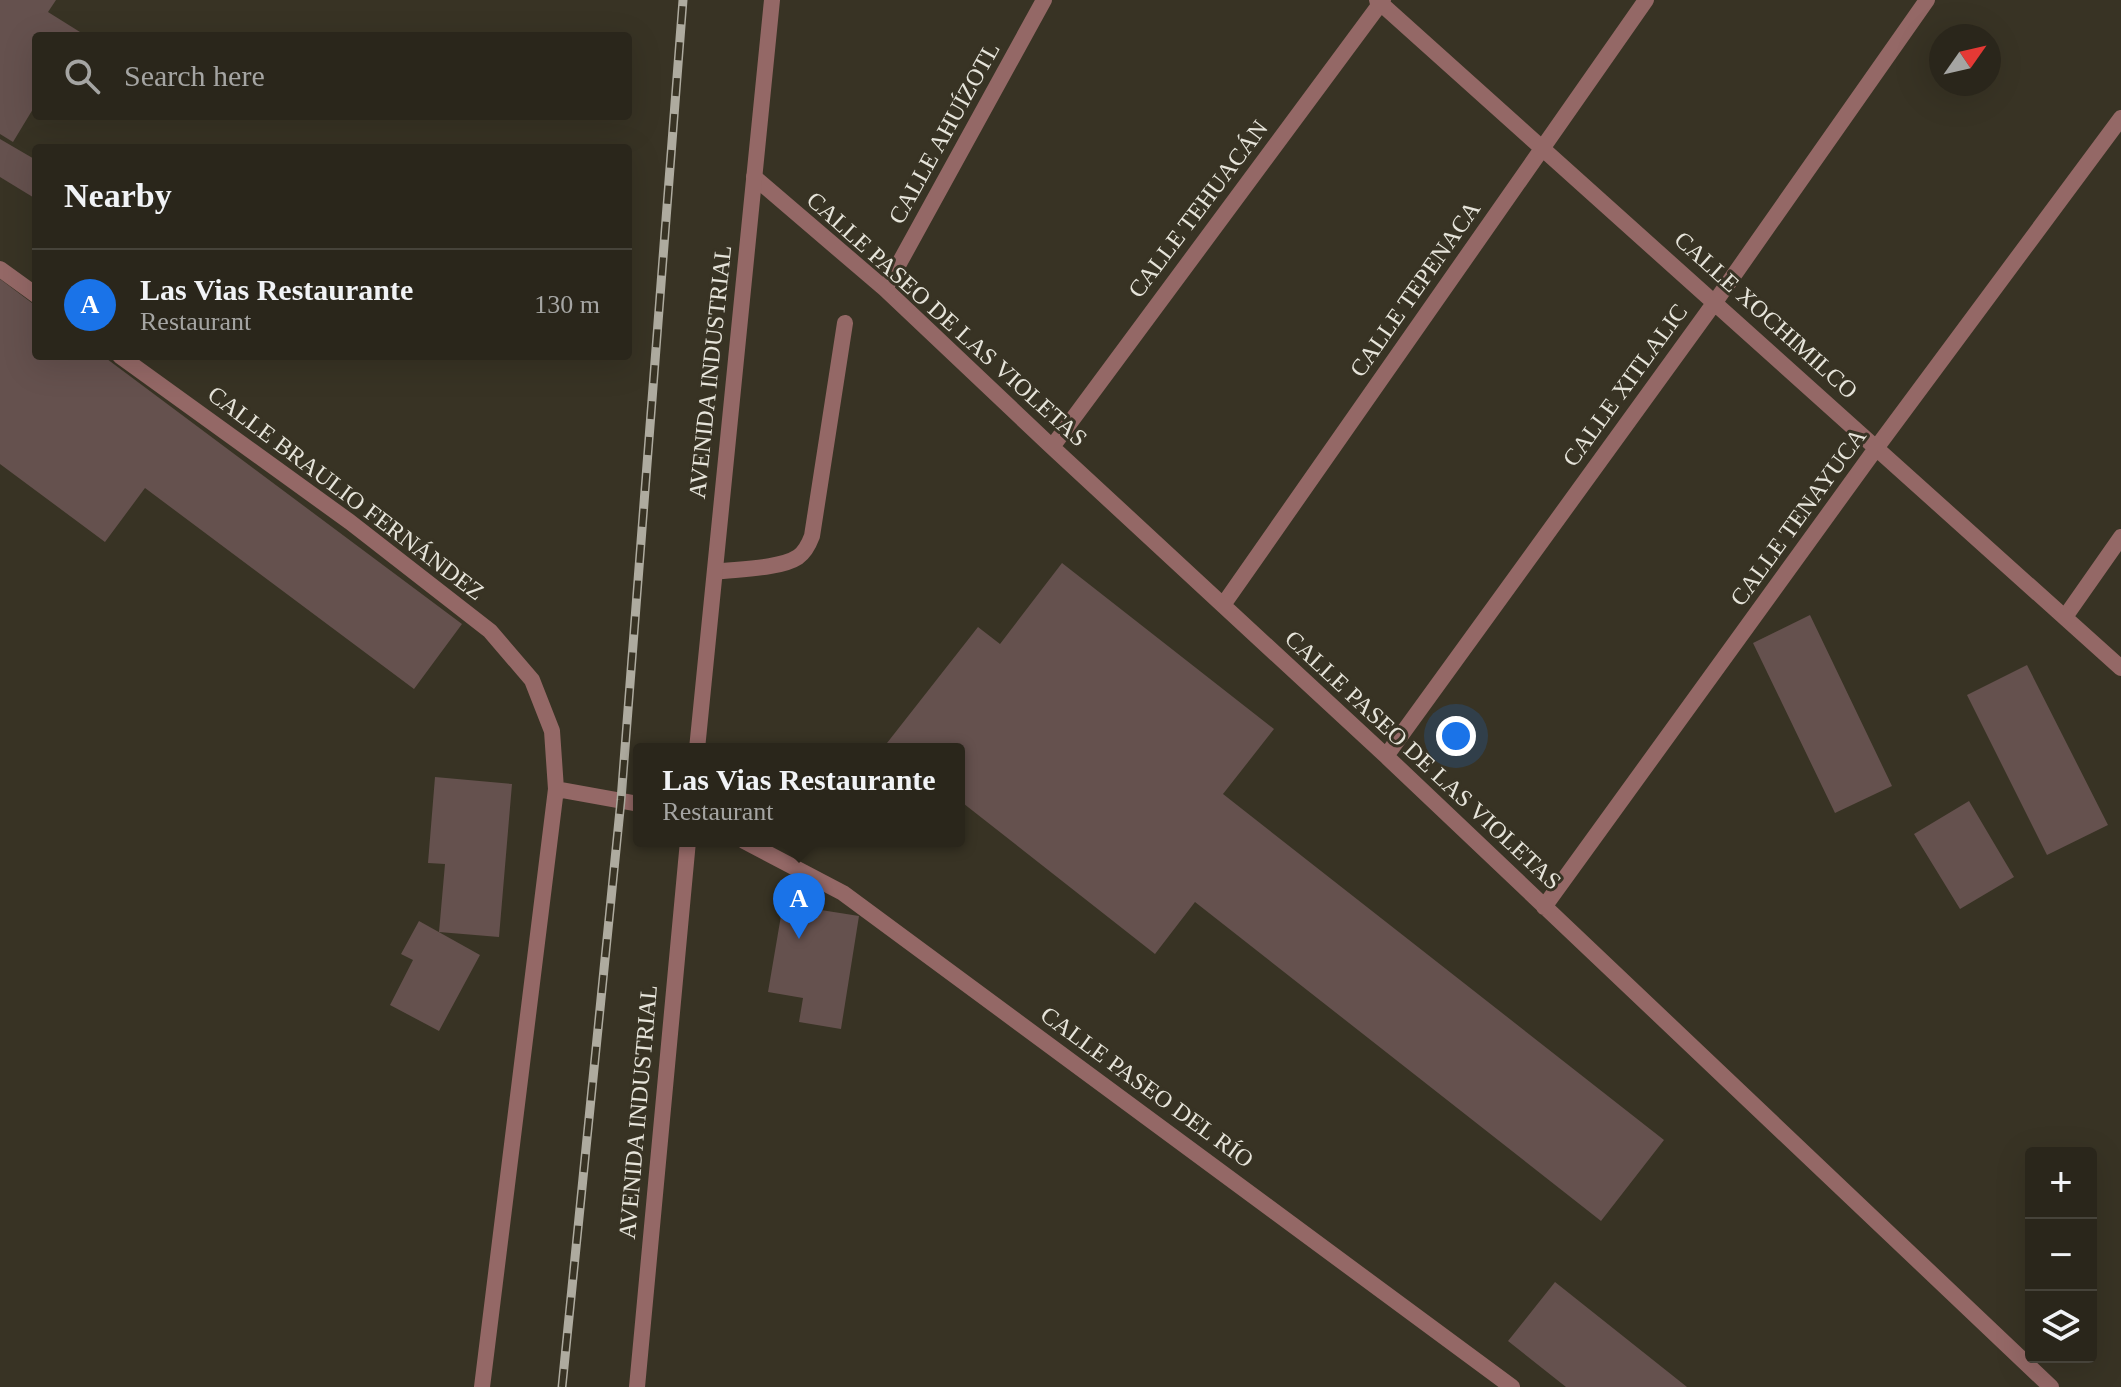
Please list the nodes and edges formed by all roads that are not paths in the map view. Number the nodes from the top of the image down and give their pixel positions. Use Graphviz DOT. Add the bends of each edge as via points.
graph roads {
  1 [pos="772,0"];
  2 [pos="1044,0"];
  3 [pos="1646,0"];
  4 [pos="1927,0"];
  5 [pos="1381,1"];
  6 [pos="2121,118"];
  7 [pos="1543,149"];
  8 [pos="754,177"];
  9 [pos="0,269"];
  10 [pos="885,289"];
  11 [pos="32,292"];
  12 [pos="1715,302"];
  13 [pos="845,323"];
  14 [pos="126,360"];
  15 [pos="1052,447"];
  16 [pos="1877,447"];
  17 [pos="2121,537"];
  18 [pos="715,572"];
  19 [pos="1223,605"];
  20 [pos="2065,617"];
  21 [pos="2121,668"];
  22 [pos="698,743"];
  23 [pos="1386,756"];
  24 [pos="556,789"];
  25 [pos="633,803"];
  26 [pos="687,847"];
  27 [pos="755,847"];
  28 [pos="1544,907"];
  29 [pos="482,1387"];
  30 [pos="637,1387"];
  31 [pos="1512,1387"];
  32 [pos="2051,1387"];
  1 -- 8 [label="street, AVENIDA INDUSTRIAL"];
  2 -- 10 [label="street, CALLE AHUÍZOTL"];
  3 -- 7 [label="street, CALLE TEPENACA"];
  4 -- 12 [label="street, CALLE XITLALIC"];
  5 -- 7 [label="street, CALLE XOCHIMILCO"];
  5 -- 15 [label="street, CALLE TEHUACÁN"];
  6 -- 16 [label="street, CALLE TENAYUCA"];
  7 -- 12 [label="street, CALLE XOCHIMILCO"];
  7 -- 19 [label="street, CALLE TEPENACA"];
  8 -- 10 [label="street, CALLE PASEO DE LAS VIOLETAS"];
  8 -- 18 [label="street, AVENIDA INDUSTRIAL"];
  9 -- 11 [label="street"];
  10 -- 15 [label="street, CALLE PASEO DE LAS VIOLETAS"];
  12 -- 16 [label="street, CALLE XOCHIMILCO"];
  12 -- 23 [label="street, CALLE XITLALIC"];
  13 -- 18 [label="street" via="807,548 786,562"];
  14 -- 24 [label="street, CALLE BRAULIO FERNÁNDEZ" via="490,631 532,680 552,731"];
  15 -- 19 [label="street, CALLE PASEO DE LAS VIOLETAS"];
  16 -- 20 [label="street, CALLE XOCHIMILCO"];
  16 -- 28 [label="street, CALLE TENAYUCA"];
  17 -- 20 [label="street"];
  18 -- 22 [label="street, AVENIDA INDUSTRIAL"];
  19 -- 23 [label="street, CALLE PASEO DE LAS VIOLETAS"];
  20 -- 21 [label="street, CALLE XOCHIMILCO"];
  23 -- 28 [label="street, CALLE PASEO DE LAS VIOLETAS"];
  24 -- 25 [label="street"];
  24 -- 29 [label="street, CALLE BRAULIO FERNÁNDEZ"];
  26 -- 30 [label="street, AVENIDA INDUSTRIAL"];
  27 -- 31 [label="street, CALLE PASEO DEL RÍO" via="843,893"];
  28 -- 32 [label="street, CALLE PASEO DE LAS VIOLETAS"];
}
